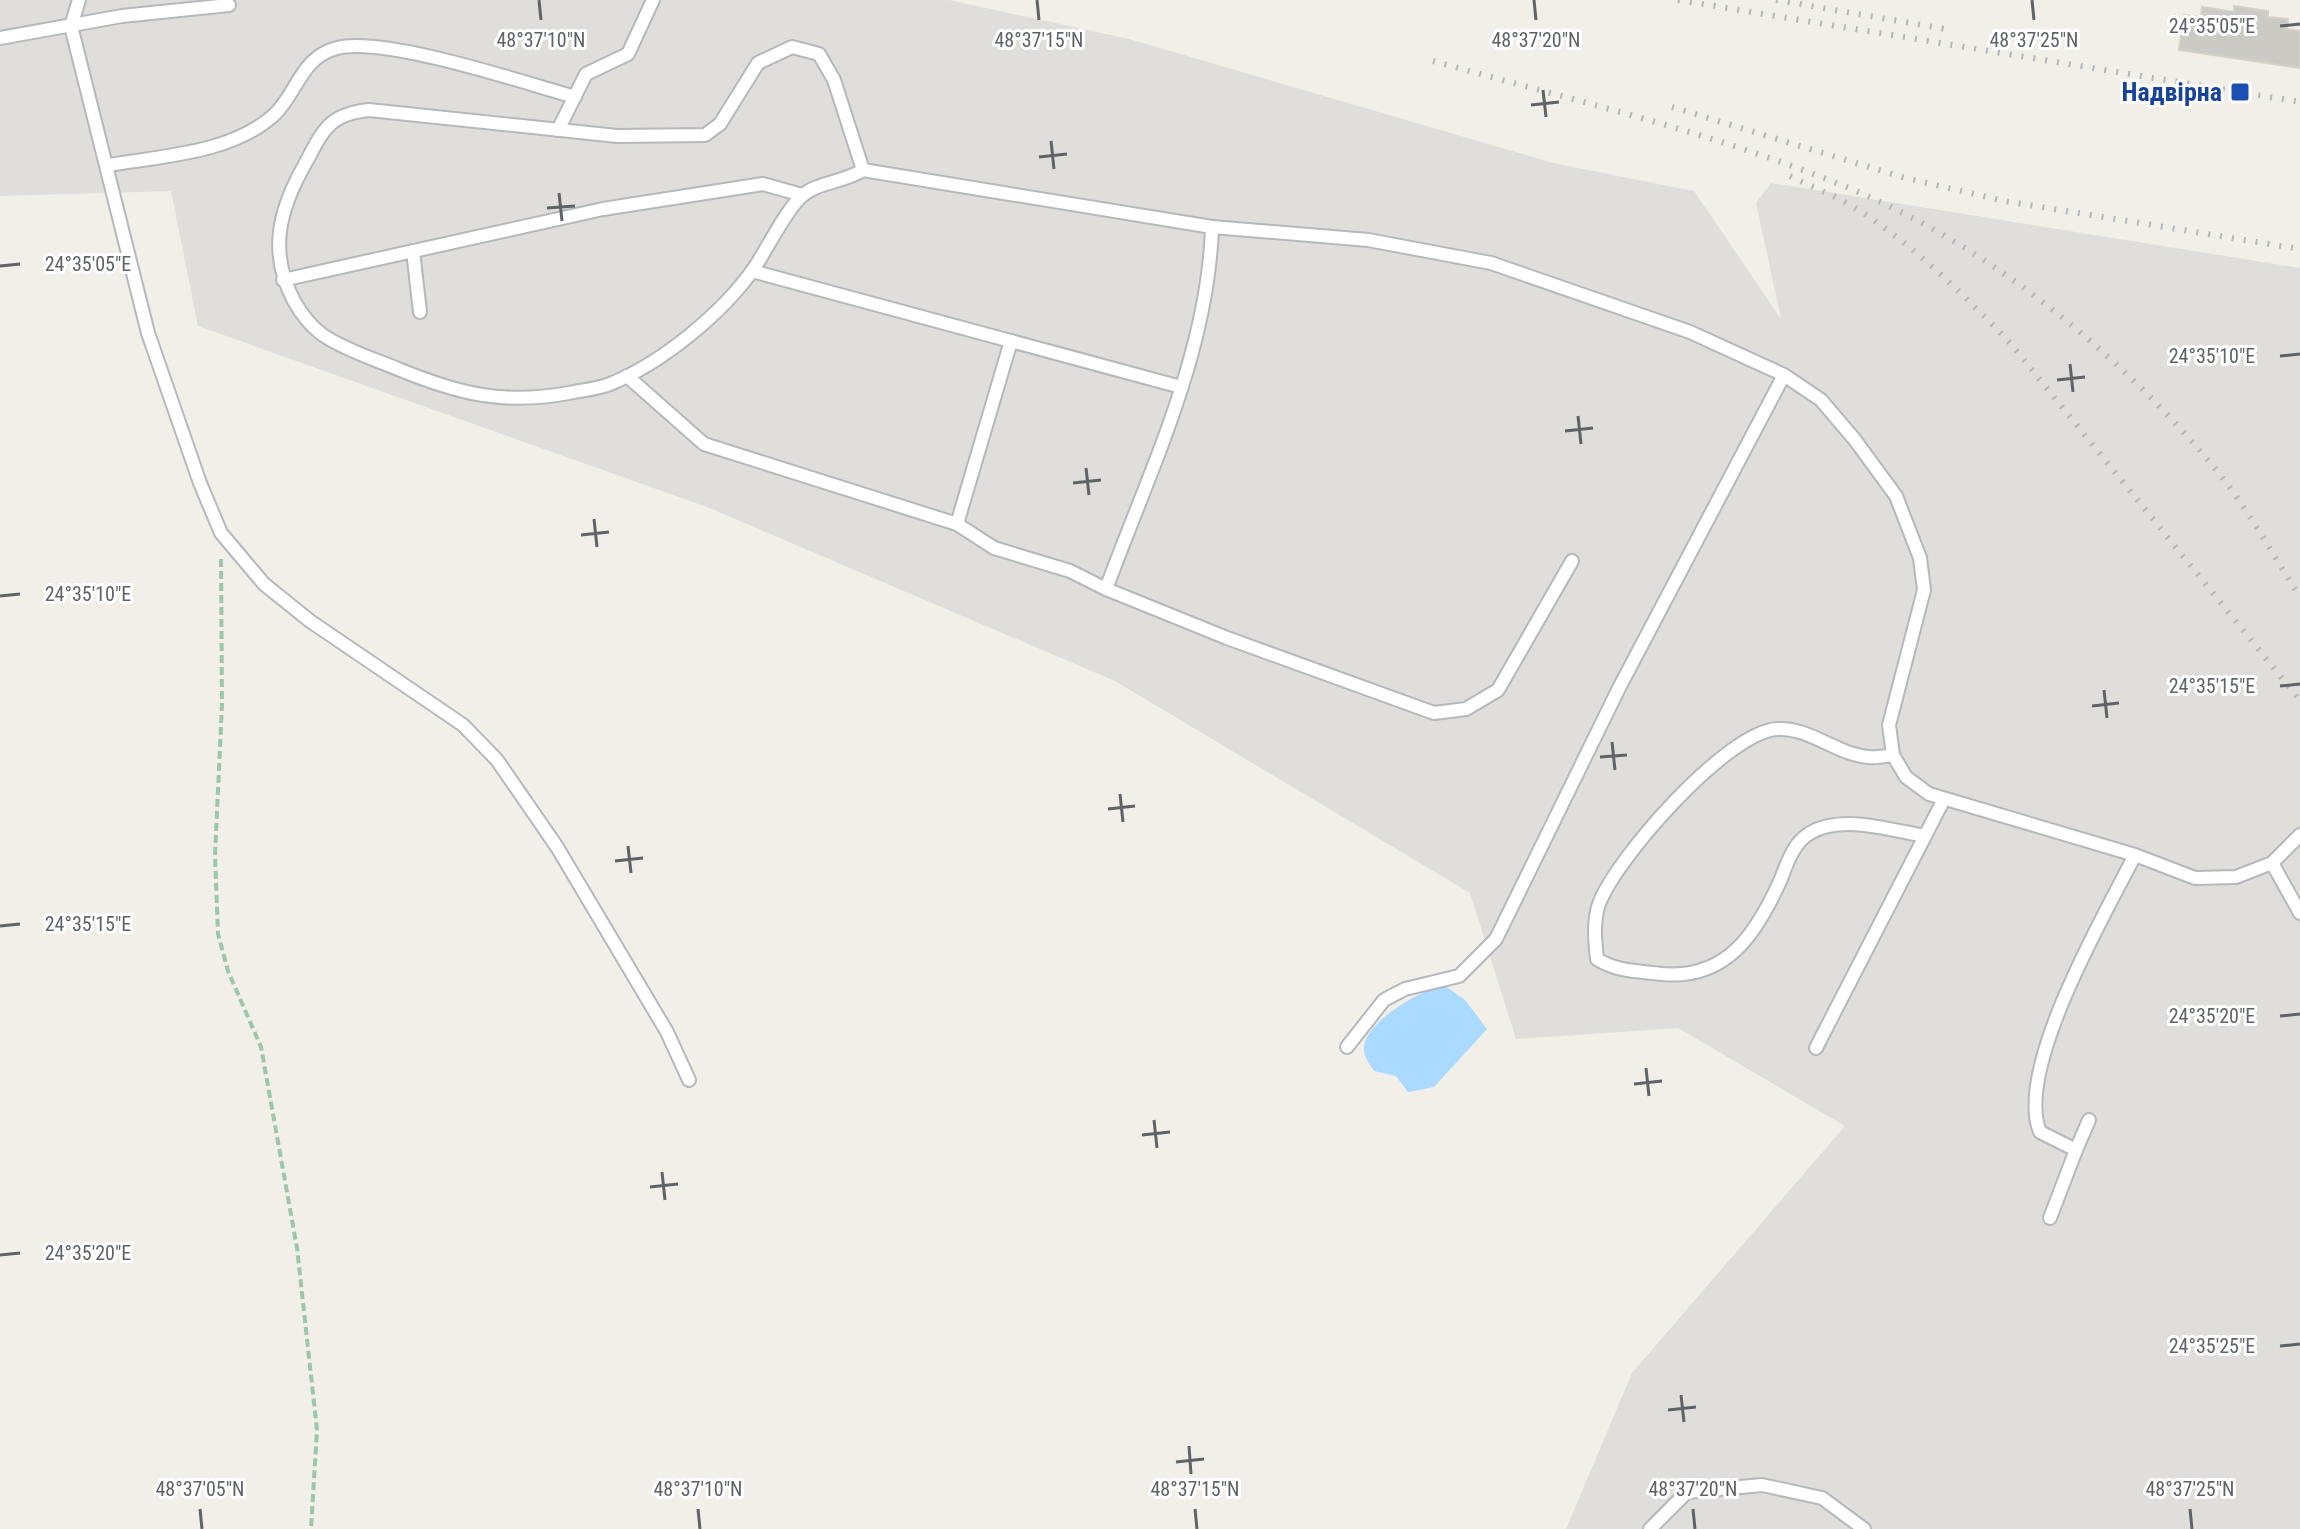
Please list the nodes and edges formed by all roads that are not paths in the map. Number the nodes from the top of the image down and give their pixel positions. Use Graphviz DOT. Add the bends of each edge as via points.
graph roads {
  1 [pos="79,0"];
  2 [pos="653,0"];
  3 [pos="229,5"];
  4 [pos="71,26"];
  5 [pos="0,38"];
  6 [pos="575,97"];
  7 [pos="558,130"];
  8 [pos="109,165"];
  9 [pos="863,170"];
  10 [pos="802,195"];
  11 [pos="1212,227"];
  12 [pos="413,251"];
  13 [pos="752,271"];
  14 [pos="283,280"];
  15 [pos="420,312"];
  16 [pos="1011,341"];
  17 [pos="1784,375"];
  18 [pos="627,376"];
  19 [pos="1181,387"];
  20 [pos="957,524"];
  21 [pos="1572,561"];
  22 [pos="1106,589"];
  23 [pos="1893,755"];
  24 [pos="1944,799"];
  25 [pos="2300,835"];
  26 [pos="1925,836"];
  27 [pos="2135,855"];
  28 [pos="2272,863"];
  29 [pos="2300,913"];
  30 [pos="1347,1047"];
  31 [pos="1816,1048"];
  32 [pos="689,1080"];
  33 [pos="2089,1120"];
  34 [pos="2076,1150"];
  35 [pos="2050,1218"];
  36 [pos="1650,1529"];
  37 [pos="1864,1529"];
  1 -- 4 [label="lane"];
  2 -- 6 [label="lane" via="628,54 586,74"];
  3 -- 4 [label="lane"];
  4 -- 5 [label="lane"];
  4 -- 8 [label="lane"];
  6 -- 7 [label="lane"];
  6 -- 8 [label="lane" via="378,45 339,47 310,62 276,112 251,131 222,143"];
  7 -- 9 [label="lane" via="705,135 720,124 758,63 792,47 819,54 834,80"];
  7 -- 14 [label="lane" via="369,110 340,115 325,126 289,192 277,249"];
  8 -- 32 [label="lane" via="148,333 221,533 264,584 453,717 497,760 557,847 667,1032"];
  9 -- 10 [label="lane"];
  9 -- 11 [label="lane"];
  10 -- 12 [label="lane" via="763,184 603,209"];
  10 -- 13 [label="lane"];
  11 -- 17 [label="lane" via="1368,240 1491,263 1690,332"];
  11 -- 19 [label="lane" via="1211,276"];
  12 -- 14 [label="lane"];
  12 -- 15 [label="lane"];
  13 -- 16 [label="lane"];
  13 -- 18 [label="lane" via="685,341"];
  14 -- 18 [label="lane" via="300,312 324,336 460,393 543,398"];
  16 -- 19 [label="lane"];
  16 -- 20 [label="lane"];
  17 -- 23 [label="lane" via="1821,400 1855,440 1896,496 1920,558 1924,590 1889,725"];
  17 -- 30 [label="lane" via="1619,688 1496,939 1459,976 1405,989 1384,1000"];
  18 -- 20 [label="lane" via="704,444"];
  19 -- 22 [label="lane"];
  20 -- 22 [label="lane" via="994,548 1070,571"];
  21 -- 22 [label="lane" via="1498,690 1466,709 1434,713"];
  23 -- 24 [label="lane" via="1906,777"];
  23 -- 26 [label="lane" via="1868,757 1793,730 1757,732 1741,742 1678,796 1617,875 1600,904 1597,959 1610,967 1674,975 1707,971 1731,956 1765,915 1792,852 1808,833 1833,824"];
  24 -- 26 [label="lane"];
  24 -- 27 [label="lane"];
  25 -- 28 [label="lane"];
  26 -- 31 [label="lane"];
  27 -- 28 [label="lane" via="2195,878 2236,877"];
  27 -- 34 [label="lane" via="2056,1017 2037,1076 2034,1104 2040,1132"];
  28 -- 29 [label="lane"];
  33 -- 34 [label="lane"];
  34 -- 35 [label="lane"];
  36 -- 37 [label="lane" via="1687,1492 1762,1485 1822,1498"];
}
